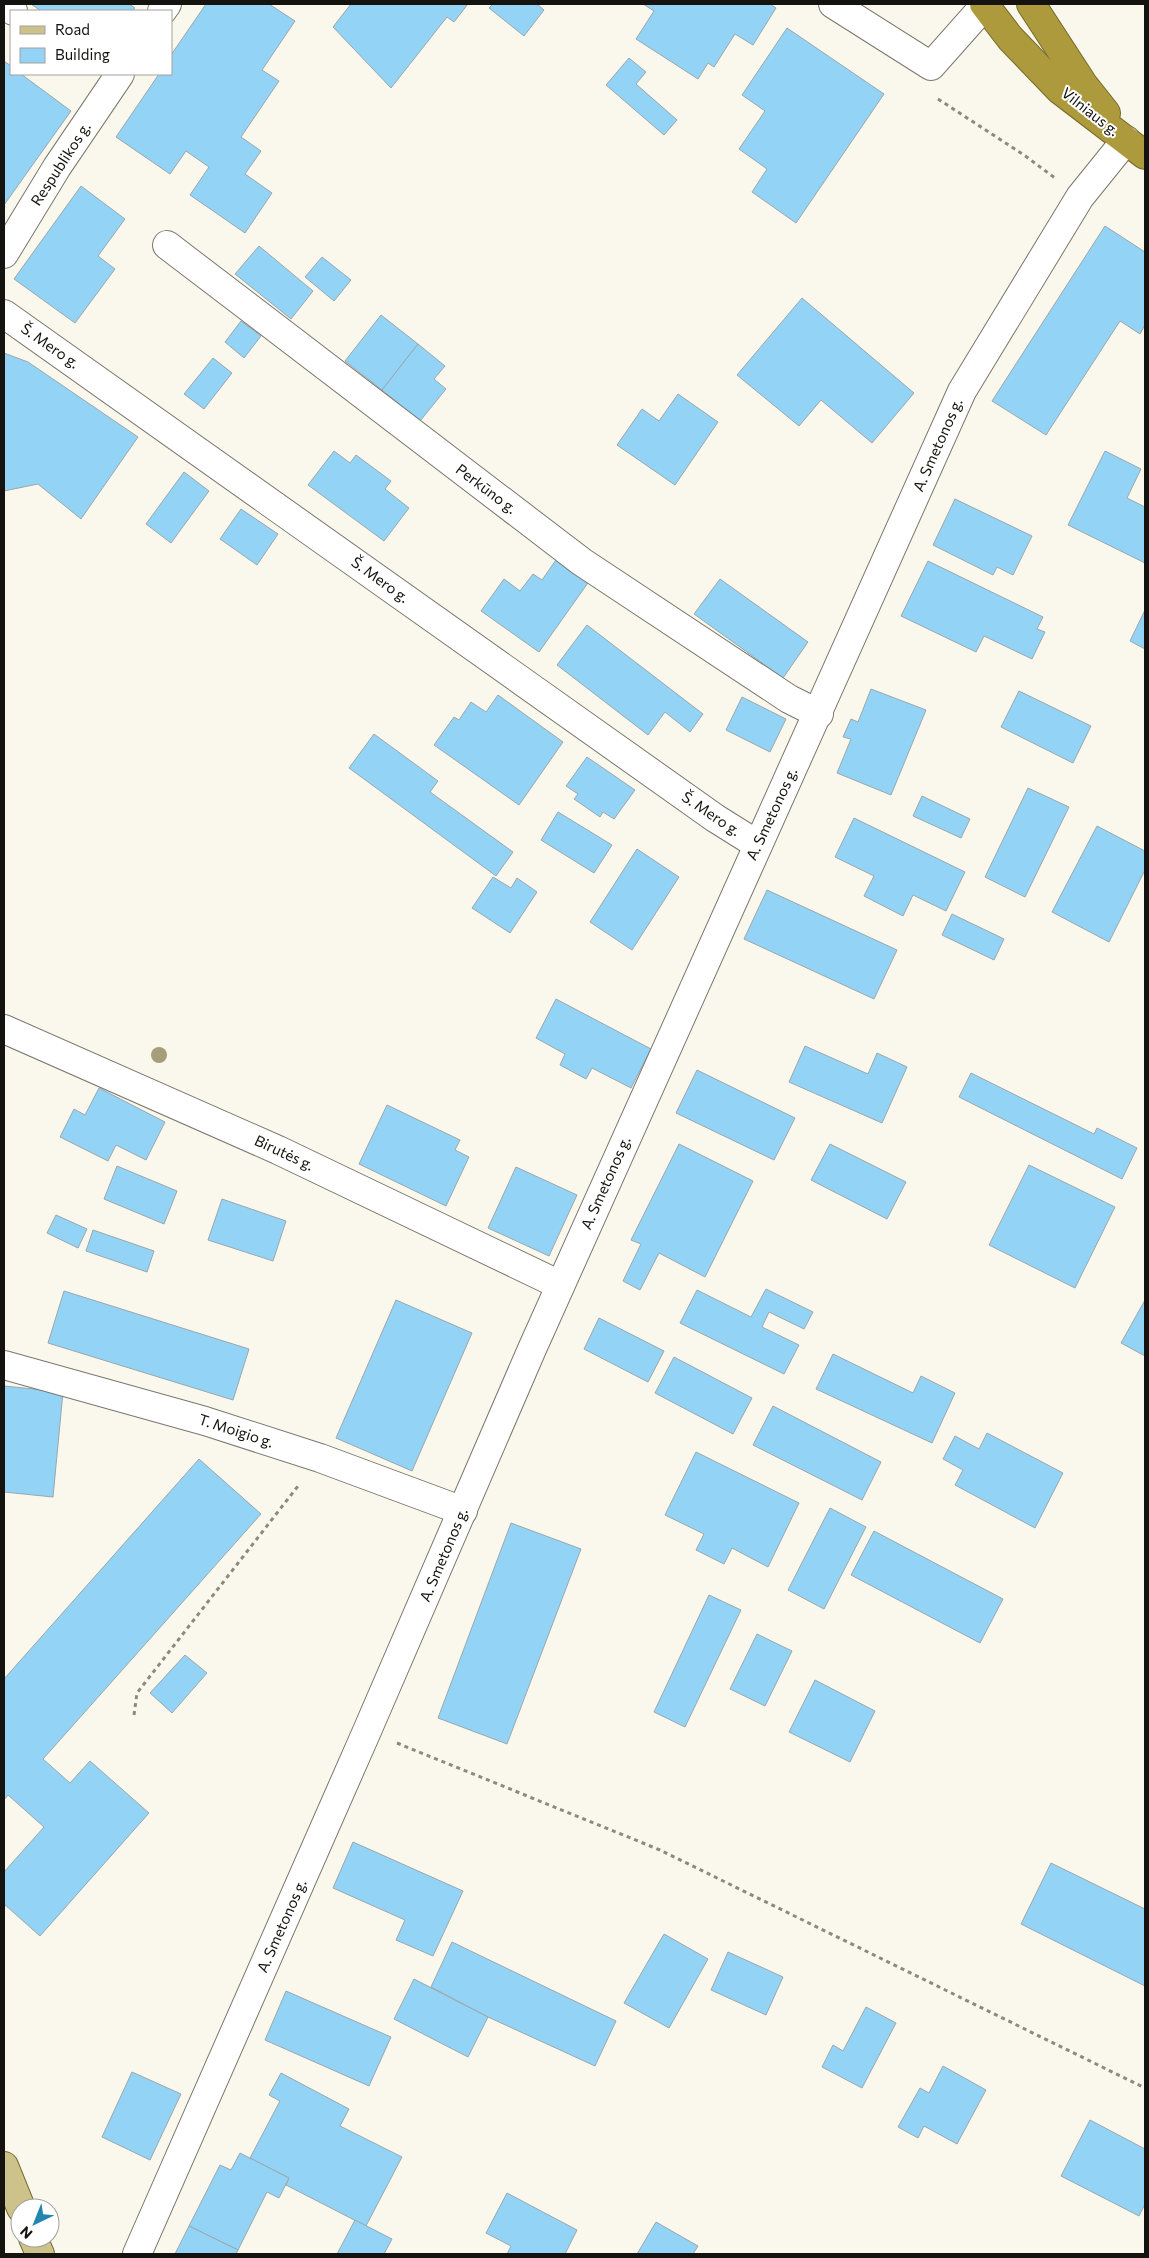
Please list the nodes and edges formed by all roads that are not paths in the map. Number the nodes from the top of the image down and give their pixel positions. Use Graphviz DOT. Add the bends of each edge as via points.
graph roads {
  1 [pos="833,4"];
  2 [pos="985,4"];
  3 [pos="1031,4"];
  4 [pos="109,78"];
  5 [pos="1136,148"];
  6 [pos="167,245"];
  7 [pos="4,254"];
  8 [pos="4,314"];
  9 [pos="819,714"];
  10 [pos="758,845"];
  11 [pos="4,1029"];
  12 [pos="560,1285"];
  13 [pos="4,1365"];
  14 [pos="463,1512"];
  15 [pos="4,2166"];
  16 [pos="17,2198"];
  17 [pos="137,2254"];
  1 -- 2 [label="street" via="931,66"];
  2 -- 5 [label="highway, Vilniaus g." via="1010,38 1060,90"];
  3 -- 5 [label="highway, Vilniaus g." via="1084,84"];
  4 -- 7 [label="street, Respublikos g."];
  5 -- 9 [label="street, A. Smetonos g." via="1080,197 962,392"];
  6 -- 9 [label="street, Perkūno g." via="582,562 788,699"];
  8 -- 10 [label="street, Š. Mero g." via="715,818"];
  9 -- 10 [label="street, A. Smetonos g."];
  10 -- 12 [label="street, A. Smetonos g."];
  11 -- 12 [label="street, Birutės g." via="278,1150"];
  12 -- 14 [label="street, A. Smetonos g."];
  13 -- 14 [label="street, T. Moigio g." via="205,1421 320,1458"];
  14 -- 17 [label="street, A. Smetonos g."];
  15 -- 16 [label="main road"];
}
